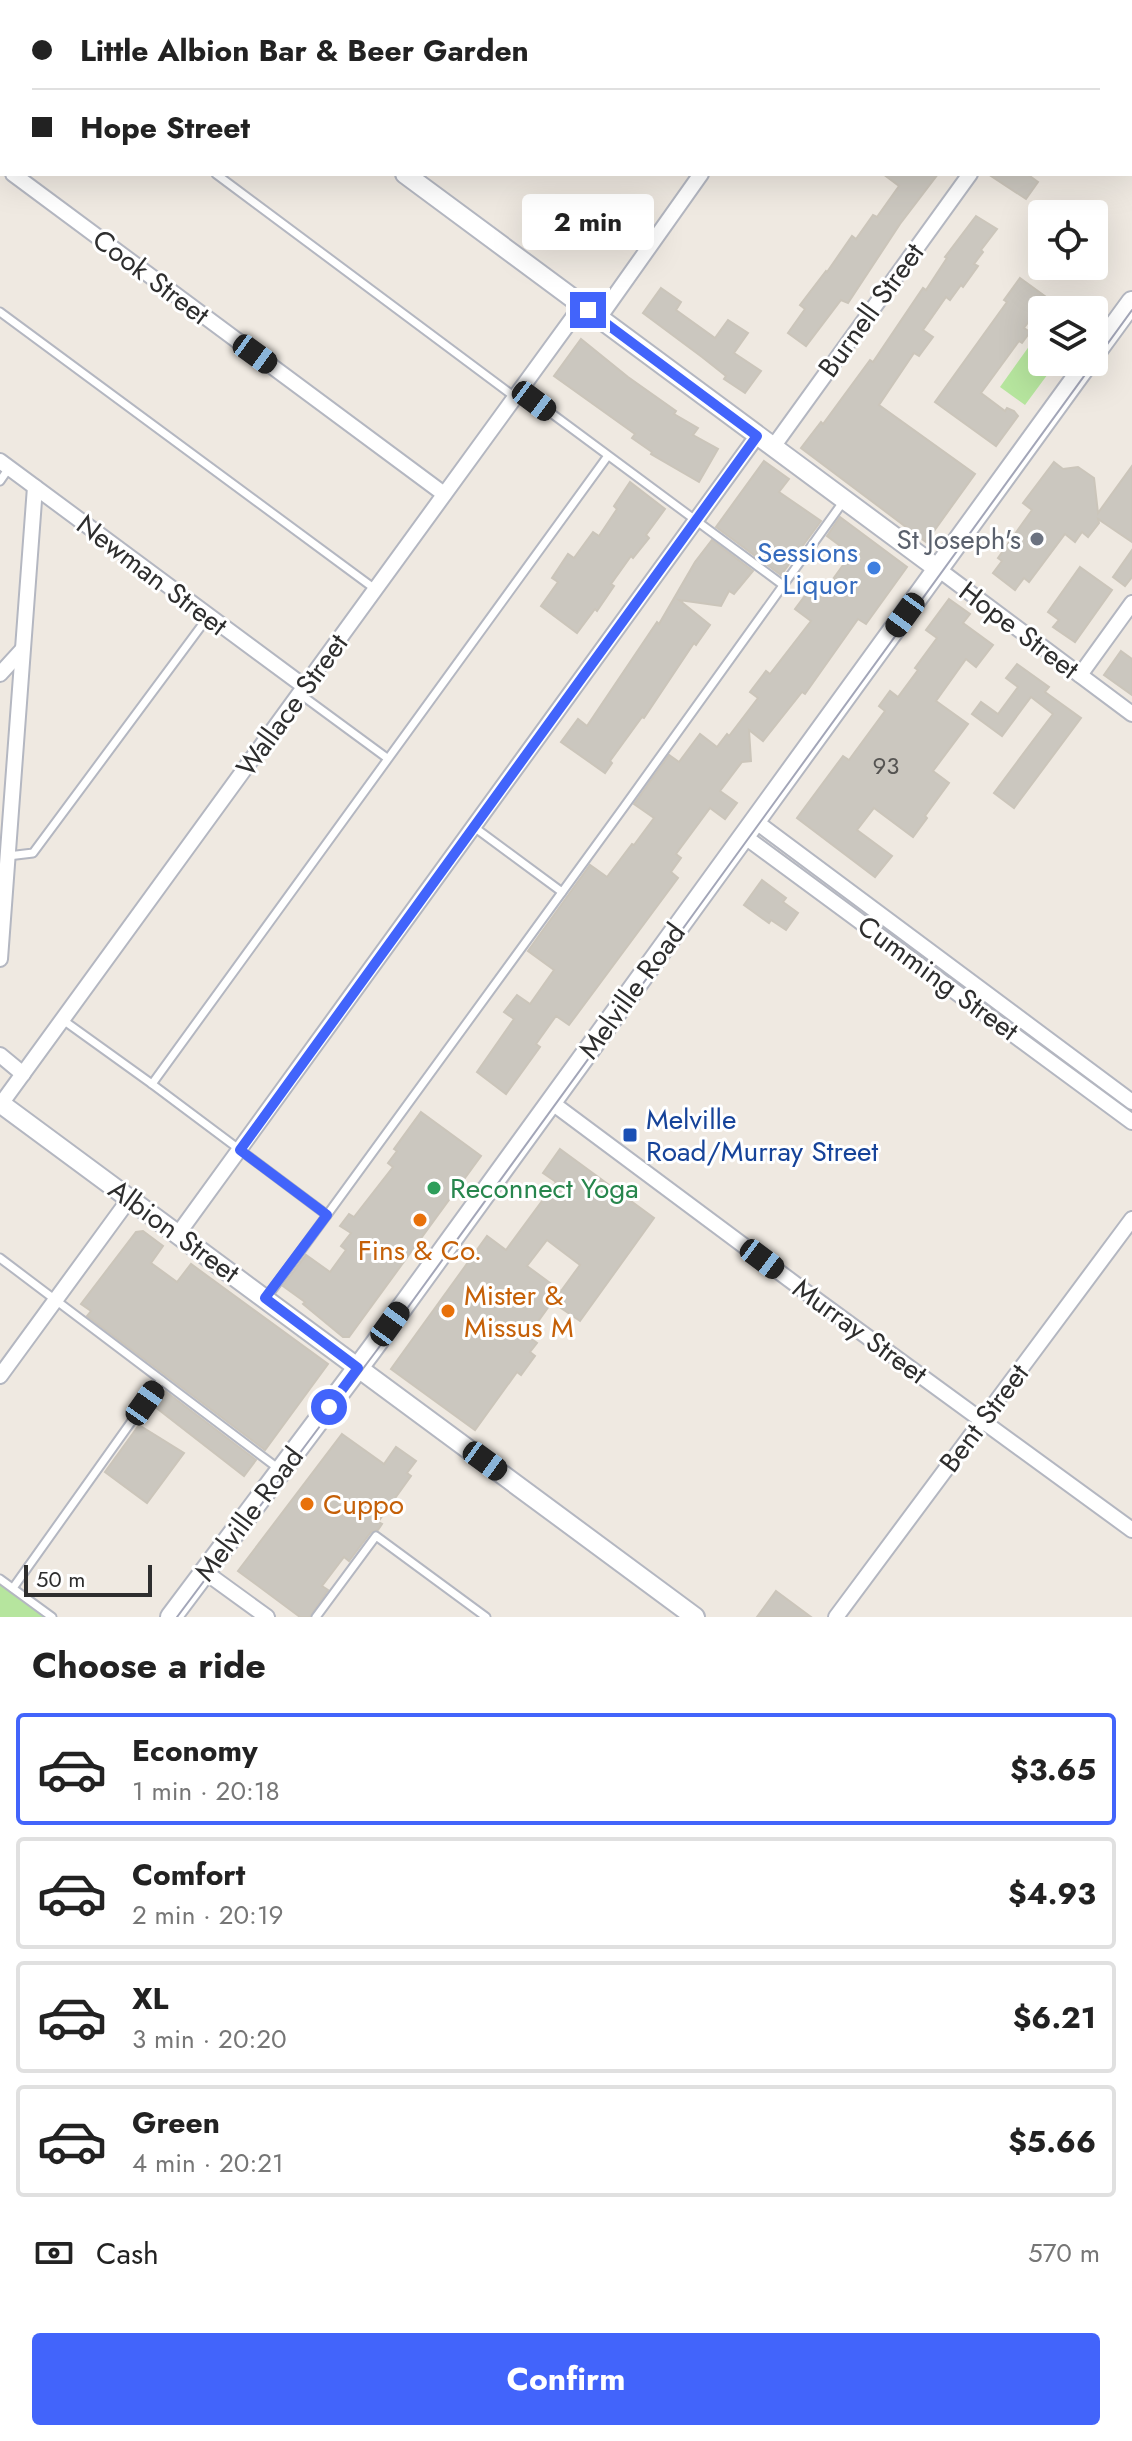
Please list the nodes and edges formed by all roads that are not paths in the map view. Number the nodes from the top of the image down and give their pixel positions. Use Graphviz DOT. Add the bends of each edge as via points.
graph roads {
  1 [pos="16,176"];
  2 [pos="219,176"];
  3 [pos="408,176"];
  4 [pos="700,176"];
  5 [pos="968,176"];
  6 [pos="1132,302"];
  7 [pos="582,305"];
  8 [pos="0,312"];
  9 [pos="599,318"];
  10 [pos="1108,335"];
  11 [pos="1078,376"];
  12 [pos="517,393"];
  13 [pos="765,441"];
  14 [pos="607,457"];
  15 [pos="5,464"];
  16 [pos="0,481"];
  17 [pos="35,487"];
  18 [pos="444,494"];
  19 [pos="845,500"];
  20 [pos="695,520"];
  21 [pos="938,569"];
  22 [pos="783,585"];
  23 [pos="376,589"];
  24 [pos="1132,603"];
  25 [pos="208,617"];
  26 [pos="22,650"];
  27 [pos="0,674"];
  28 [pos="1080,675"];
  29 [pos="302,691"];
  30 [pos="1132,714"];
  31 [pos="387,758"];
  32 [pos="474,827"];
  33 [pos="750,828"];
  34 [pos="8,856"];
  35 [pos="562,892"];
  36 [pos="0,959"];
  37 [pos="63,1020"];
  38 [pos="1033,1038"];
  39 [pos="0,1055"];
  40 [pos="23,1074"];
  41 [pos="152,1084"];
  42 [pos="551,1102"];
  43 [pos="1132,1102"];
  44 [pos="1,1103"];
  45 [pos="1132,1122"];
  46 [pos="240,1150"];
  47 [pos="130,1198"];
  48 [pos="327,1215"];
  49 [pos="1132,1219"];
  50 [pos="178,1234"];
  51 [pos="0,1258"];
  52 [pos="265,1298"];
  53 [pos="56,1299"];
  54 [pos="358,1368"];
  55 [pos="0,1376"];
  56 [pos="161,1380"];
  57 [pos="983,1420"];
  58 [pos="281,1470"];
  59 [pos="1132,1530"];
  60 [pos="205,1572"];
  61 [pos="0,1579"];
  62 [pos="13,1588"];
  63 [pos="52,1617"];
  64 [pos="171,1617"];
  65 [pos="267,1617"];
  66 [pos="316,1617"];
  67 [pos="486,1617"];
  68 [pos="695,1617"];
  69 [pos="836,1617"];
  1 -- 18 [label="street, Cook Street"];
  2 -- 12 [label="lane"];
  3 -- 7 [label="street, Hope Street"];
  4 -- 9 [label="street"];
  5 -- 13 [label="street, Burnell Street"];
  6 -- 10 [label="main road"];
  7 -- 9 [label="street, Hope Street"];
  7 -- 12 [label="street, Wallace Street"];
  8 -- 23 [label="lane"];
  9 -- 13 [label="street, Hope Street"];
  11 -- 21 [label="main road, Melville Road"];
  12 -- 14 [label="lane"];
  12 -- 18 [label="street, Wallace Street"];
  13 -- 19 [label="street, Hope Street"];
  13 -- 20 [label="street, Burnell Street"];
  14 -- 20 [label="lane"];
  14 -- 31 [label="lane"];
  15 -- 16 [label="lane"];
  15 -- 17 [label="street, Newman Street"];
  17 -- 25 [label="street, Newman Street"];
  17 -- 26 [label="street"];
  18 -- 23 [label="street, Wallace Street"];
  19 -- 21 [label="street, Hope Street"];
  19 -- 22 [label="lane"];
  20 -- 22 [label="lane"];
  20 -- 32 [label="street, Burnell Street"];
  21 -- 28 [label="street, Hope Street"];
  21 -- 33 [label="main road, Melville Road"];
  22 -- 35 [label="lane"];
  23 -- 29 [label="street, Wallace Street"];
  24 -- 28 [label="street"];
  25 -- 29 [label="street, Newman Street"];
  25 -- 34 [label="lane" via="33,853"];
  26 -- 27 [label="street"];
  26 -- 34 [label="street"];
  28 -- 30 [label="street, Hope Street"];
  29 -- 31 [label="lane"];
  29 -- 37 [label="street, Wallace Street"];
  31 -- 41 [label="lane"];
  32 -- 35 [label="lane"];
  32 -- 46 [label="street, Burnell Street"];
  33 -- 38 [label="street, Cumming Street"];
  33 -- 42 [label="main road, Melville Road"];
  34 -- 36 [label="street"];
  35 -- 48 [label="lane"];
  37 -- 40 [label="street, Wallace Street"];
  37 -- 41 [label="lane"];
  38 -- 43 [label="street, Cumming Street"];
  38 -- 45 [label="street, Cumming Street"];
  39 -- 40 [label="street"];
  40 -- 44 [label="street, Wallace Street"];
  41 -- 46 [label="lane"];
  42 -- 54 [label="main road, Melville Road"];
  42 -- 57 [label="street, Murray Street"];
  44 -- 47 [label="street, Albion Street"];
  46 -- 48 [label="lane"];
  46 -- 50 [label="street, Burnell Street"];
  47 -- 50 [label="street, Albion Street"];
  47 -- 53 [label="street"];
  48 -- 52 [label="lane"];
  49 -- 57 [label="street, Bent Street"];
  50 -- 52 [label="street, Albion Street"];
  51 -- 53 [label="lane"];
  52 -- 54 [label="street, Albion Street"];
  53 -- 55 [label="street"];
  53 -- 56 [label="lane"];
  54 -- 58 [label="main road, Melville Road"];
  54 -- 68 [label="street, Albion Street"];
  56 -- 58 [label="lane"];
  56 -- 62 [label="lane"];
  57 -- 59 [label="street, Murray Street"];
  57 -- 69 [label="street, Bent Street"];
  58 -- 60 [label="main road, Melville Road"];
  60 -- 64 [label="main road, Melville Road"];
  60 -- 65 [label="street"];
  61 -- 62 [label="lane"];
  62 -- 63 [label="lane"];
  66 -- 67 [label="lane" via="376,1536"];
}
